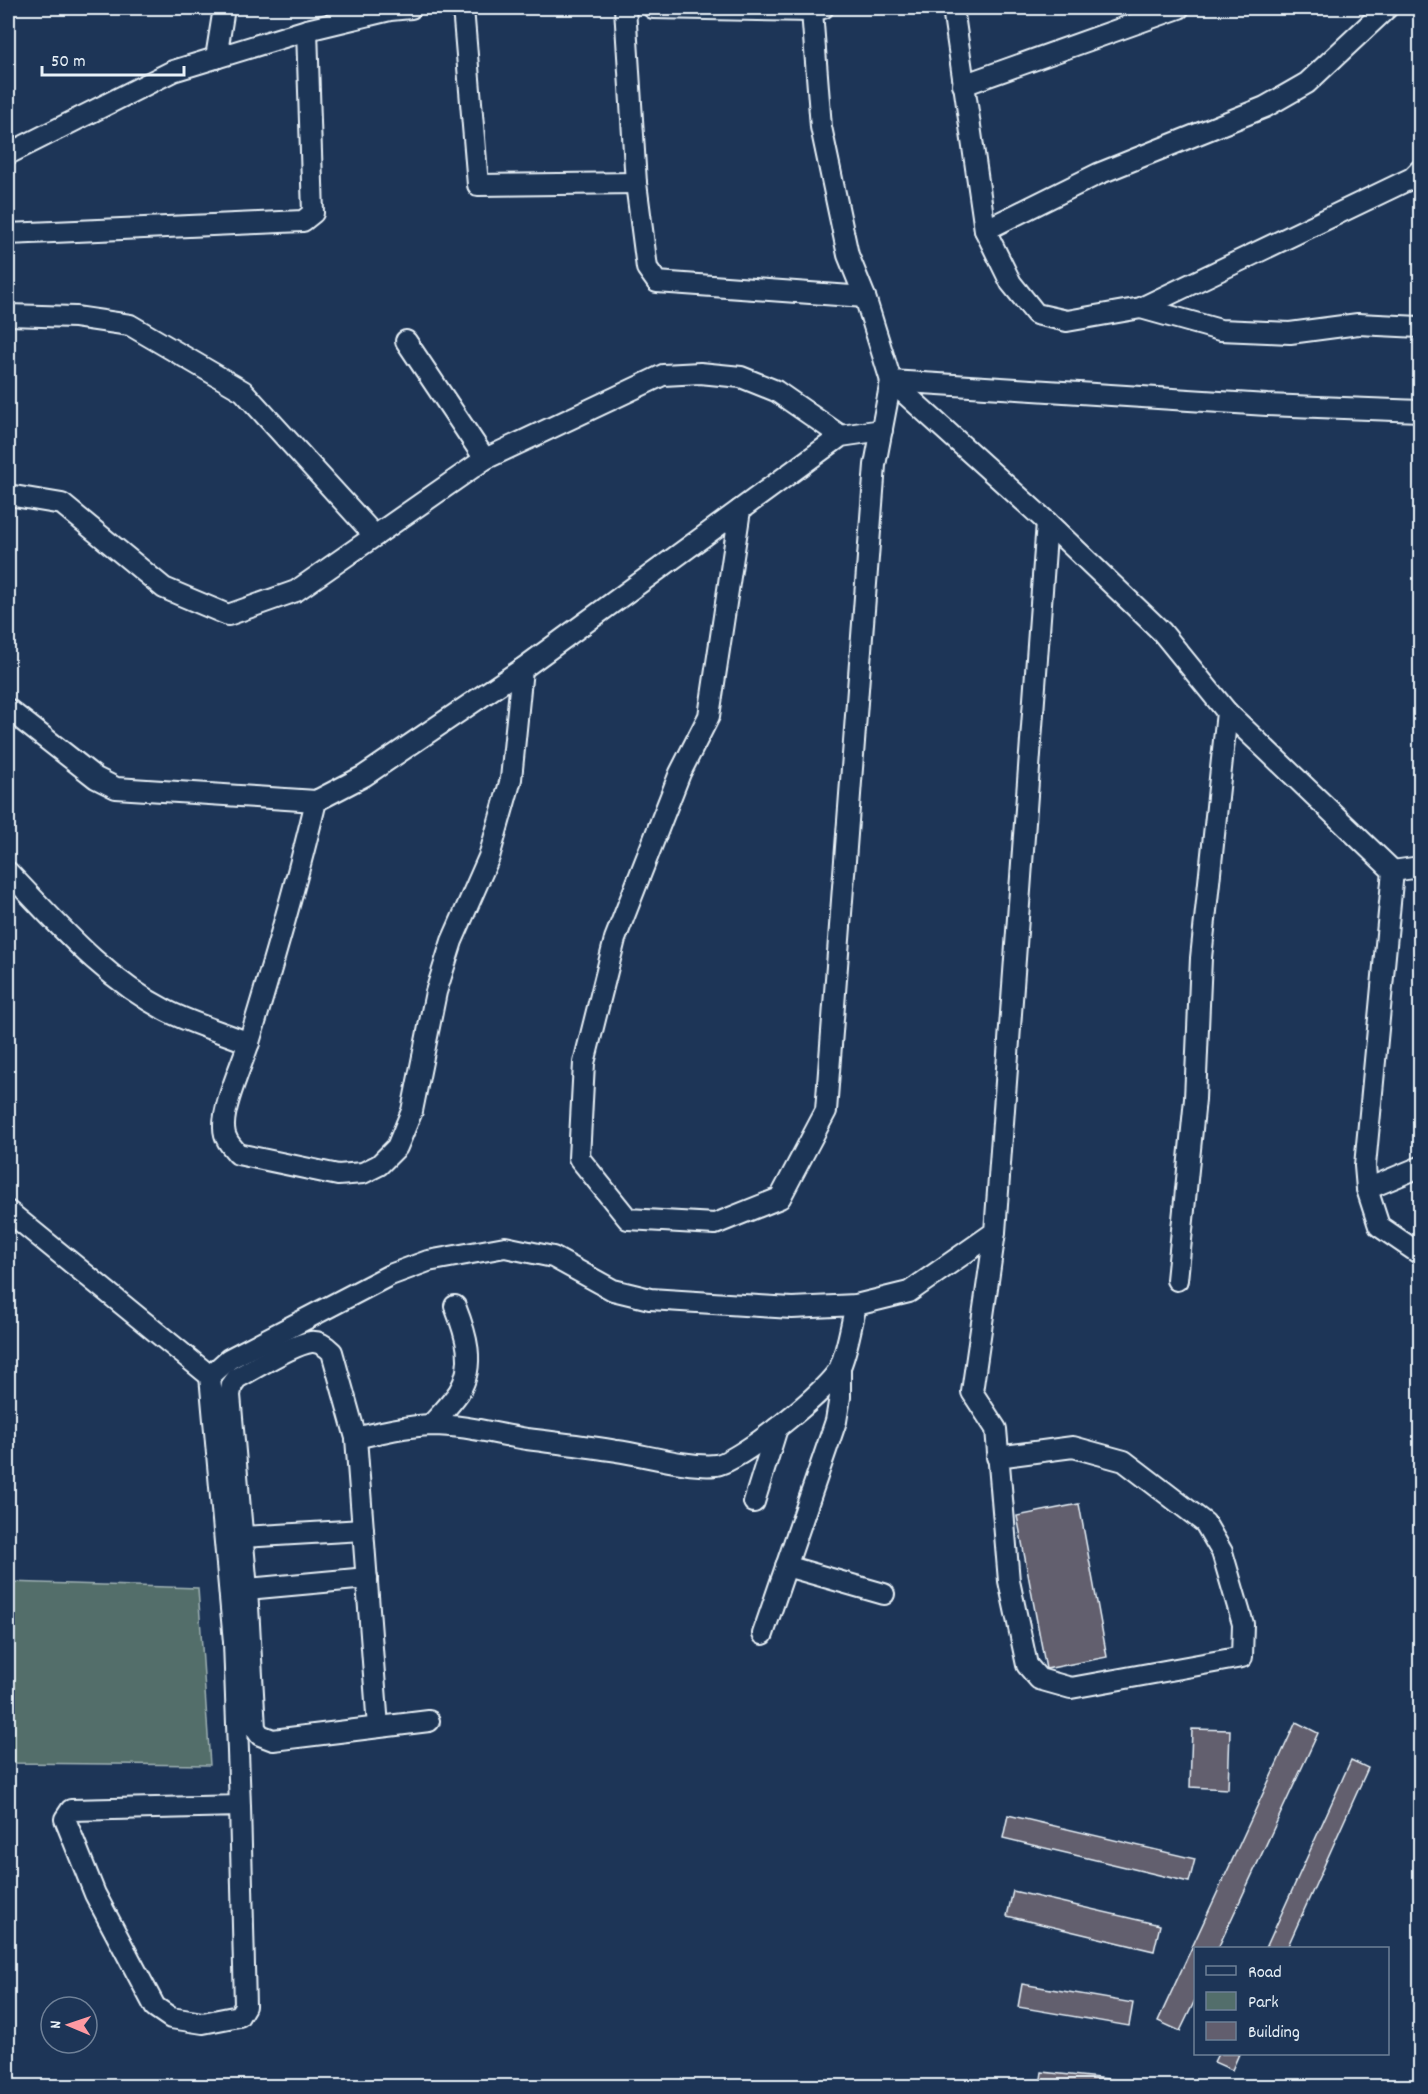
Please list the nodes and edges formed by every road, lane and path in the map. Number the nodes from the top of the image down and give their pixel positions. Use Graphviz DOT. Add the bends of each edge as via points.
graph roads {
  1 [pos="224,8"];
  2 [pos="411,8"];
  3 [pos="463,8"];
  4 [pos="625,8"];
  5 [pos="653,8"];
  6 [pos="952,8"];
  7 [pos="1179,8"];
  8 [pos="1387,8"];
  9 [pos="390,9"];
  10 [pos="706,9"];
  11 [pos="818,9"];
  12 [pos="307,30"];
  13 [pos="216,58"];
  14 [pos="963,85"];
  15 [pos="8,154"];
  16 [pos="1420,170"];
  17 [pos="636,183"];
  18 [pos="985,230"];
  19 [pos="8,234"];
  20 [pos="865,297"];
  21 [pos="1141,308"];
  22 [pos="8,315"];
  23 [pos="1420,327"];
  24 [pos="406,341"];
  25 [pos="891,381"];
  26 [pos="1420,411"];
  27 [pos="882,430"];
  28 [pos="841,436"];
  29 [pos="485,459"];
  30 [pos="8,495"];
  31 [pos="740,510"];
  32 [pos="1047,522"];
  33 [pos="375,536"];
  34 [pos="522,669"];
  35 [pos="8,709"];
  36 [pos="1227,712"];
  37 [pos="316,801"];
  38 [pos="1420,867"];
  39 [pos="1394,871"];
  40 [pos="8,872"];
  41 [pos="249,1043"];
  42 [pos="1420,1167"];
  43 [pos="1367,1189"];
  44 [pos="8,1211"];
  45 [pos="995,1232"];
  46 [pos="1420,1254"];
  47 [pos="1177,1280"];
  48 [pos="856,1305"];
  49 [pos="454,1306"];
  50 [pos="840,1369"];
  51 [pos="210,1376"];
  52 [pos="431,1425"];
  53 [pos="777,1428"];
  54 [pos="356,1438"];
  55 [pos="997,1457"];
  56 [pos="754,1502"];
  57 [pos="363,1530"];
  58 [pos="242,1537"];
  59 [pos="786,1566"];
  60 [pos="367,1578"];
  61 [pos="247,1589"];
  62 [pos="884,1594"];
  63 [pos="763,1634"];
  64 [pos="429,1721"];
  65 [pos="378,1727"];
  66 [pos="240,1806"];
  1 -- 13 [label="street"];
  2 -- 9 [label="street"];
  3 -- 17 [label="street" via="478,185"];
  4 -- 17 [label="street"];
  5 -- 10 [label="street"];
  6 -- 14 [label="street"];
  7 -- 14 [label="street"];
  8 -- 18 [label="street" via="1307,83 1265,107 1098,174"];
  9 -- 12 [label="street"];
  10 -- 11 [label="street"];
  11 -- 20 [label="street" via="821,126 848,255"];
  12 -- 13 [label="street"];
  12 -- 19 [label="street" via="313,213 303,221"];
  13 -- 15 [label="street" via="173,71"];
  14 -- 18 [label="street"];
  16 -- 21 [label="street" via="1412,178"];
  17 -- 20 [label="street" via="647,268 657,282"];
  18 -- 21 [label="street" via="1011,283 1036,314 1067,321"];
  20 -- 25 [label="street"];
  21 -- 23 [label="street" via="1220,330 1290,333 1358,324"];
  22 -- 33 [label="street" via="75,316 130,325 243,391"];
  24 -- 29 [label="street"];
  25 -- 26 [label="street"];
  25 -- 27 [label="street"];
  25 -- 32 [label="street"];
  27 -- 28 [label="street"];
  27 -- 31 [label="street" via="875,465 826,1111 780,1198 715,1224 628,1219 579,1158 584,1064 615,939 680,773 709,716"];
  28 -- 29 [label="street" via="776,391 741,377 663,375"];
  28 -- 31 [label="street"];
  29 -- 33 [label="street"];
  30 -- 33 [label="street" via="62,504 164,588 228,615 296,591"];
  31 -- 34 [label="street"];
  32 -- 36 [label="street" via="1162,633"];
  32 -- 45 [label="street"];
  34 -- 37 [label="street" via="364,776"];
  34 -- 41 [label="street" via="510,779 489,857 452,941 436,992 412,1111 397,1148 363,1173 338,1175 238,1154 227,1142 224,1115"];
  35 -- 37 [label="street" via="96,778 116,788"];
  36 -- 39 [label="street"];
  36 -- 47 [label="street" via="1201,958 1195,1099"];
  37 -- 41 [label="street"];
  38 -- 39 [label="street"];
  39 -- 43 [label="street" via="1365,1166"];
  40 -- 41 [label="street" via="88,956 136,993 168,1011"];
  42 -- 43 [label="street"];
  43 -- 46 [label="street" via="1379,1226"];
  44 -- 51 [label="street"];
  45 -- 48 [label="street" via="909,1292"];
  45 -- 55 [label="street" via="972,1392 996,1429"];
  48 -- 50 [label="street"];
  48 -- 51 [label="street" via="792,1308 650,1299 613,1290 553,1257 505,1247 428,1262 390,1275 229,1359"];
  49 -- 52 [label="street" via="466,1335 466,1376 459,1393"];
  50 -- 53 [label="street"];
  50 -- 59 [label="street" via="836,1421"];
  51 -- 66 [label="street" via="234,1642"];
  52 -- 53 [label="street" via="463,1426 698,1465 719,1465 736,1458"];
  52 -- 54 [label="street"];
  53 -- 56 [label="street"];
  54 -- 57 [label="street"];
  54 -- 58 [label="street" via="332,1352 325,1345 300,1345 237,1378 232,1385 230,1404"];
  55 -- 55 [label="street" via="1010,1581 1027,1665 1038,1679 1071,1688 1242,1658 1242,1624 1222,1552 1205,1523 1124,1461 1073,1447"];
  57 -- 58 [label="street"];
  57 -- 60 [label="street"];
  58 -- 61 [label="street"];
  59 -- 62 [label="street"];
  59 -- 63 [label="street"];
  60 -- 61 [label="street"];
  60 -- 65 [label="street"];
  61 -- 65 [label="street" via="255,1728 260,1736 273,1740"];
  64 -- 65 [label="street"];
  66 -- 66 [label="street" via="71,1810 65,1819 100,1904 155,2007 171,2018 203,2023 239,2016 244,2006"];
}
